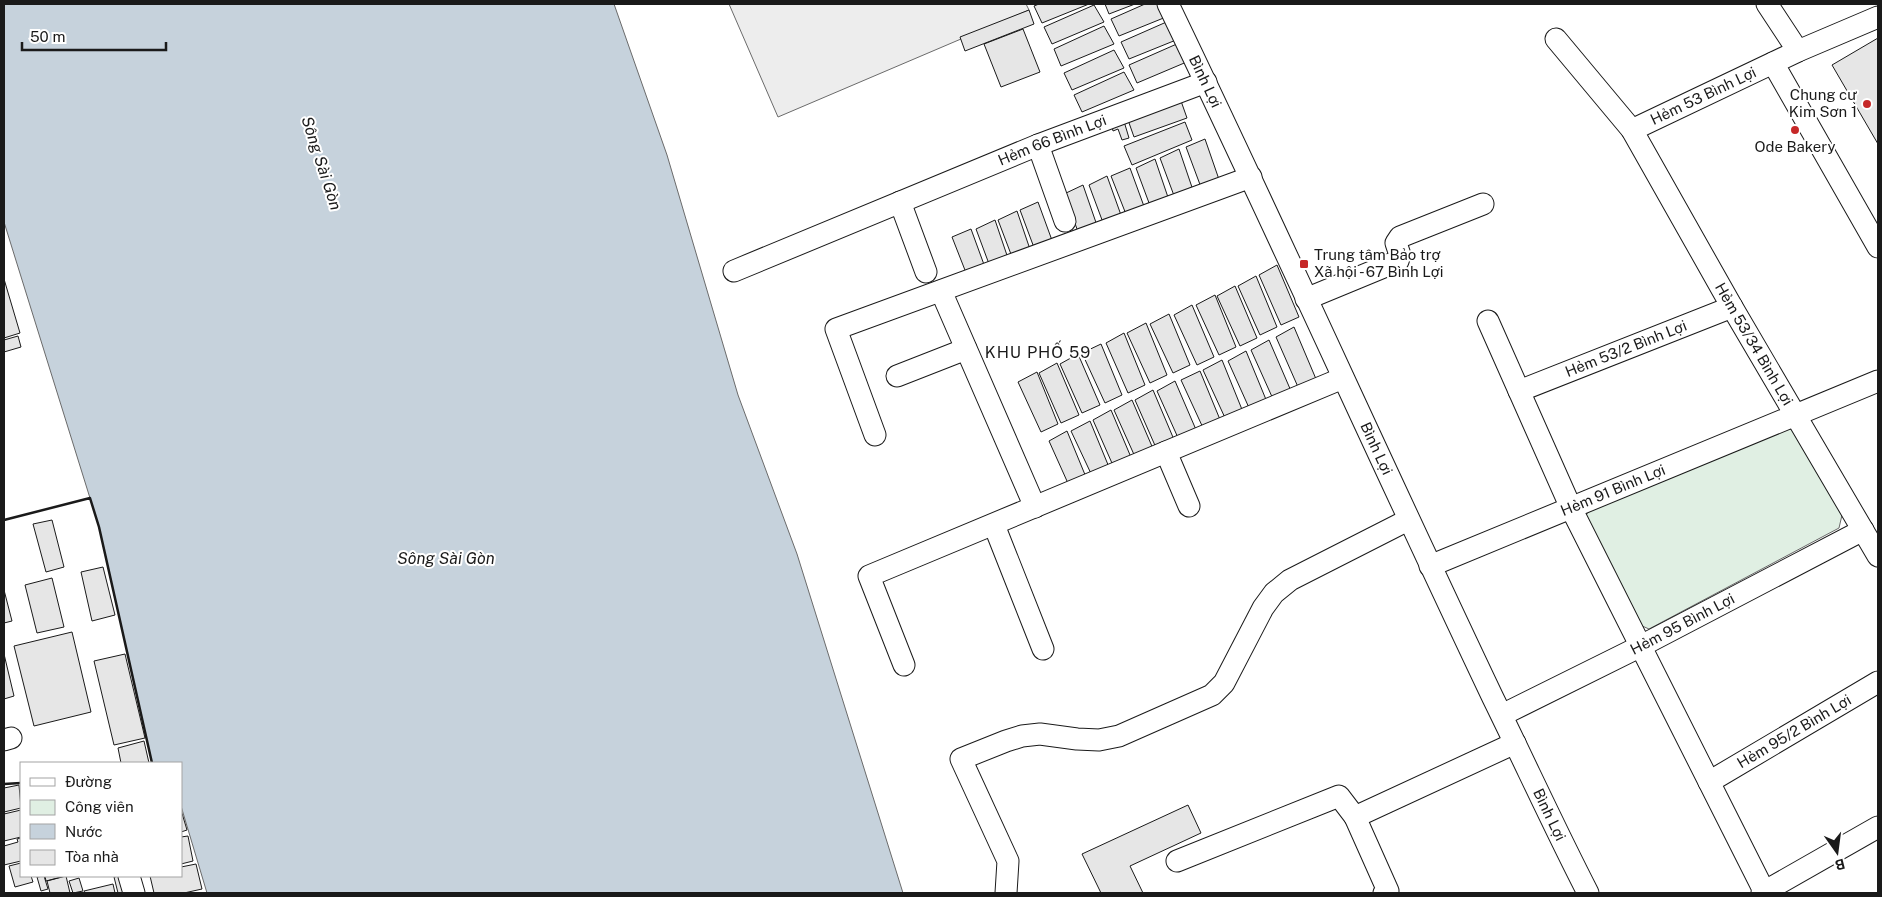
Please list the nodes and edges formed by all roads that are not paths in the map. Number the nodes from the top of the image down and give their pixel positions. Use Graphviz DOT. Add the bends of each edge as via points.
graph roads {
  1 [pos="1168,4"];
  2 [pos="1767,4"];
  3 [pos="1878,17"];
  4 [pos="1556,39"];
  5 [pos="1798,51"];
  6 [pos="1773,63"];
  7 [pos="1206,82"];
  8 [pos="1632,130"];
  9 [pos="1038,145"];
  10 [pos="1251,177"];
  11 [pos="900,202"];
  12 [pos="1483,204"];
  13 [pos="1065,221"];
  14 [pos="1875,234"];
  15 [pos="734,270"];
  16 [pos="926,272"];
  17 [pos="941,291"];
  18 [pos="1306,299"];
  19 [pos="1732,307"];
  20 [pos="1488,321"];
  21 [pos="966,349"];
  22 [pos="897,376"];
  23 [pos="1342,378"];
  24 [pos="1878,381"];
  25 [pos="1519,391"];
  26 [pos="1796,415"];
  27 [pos="875,435"];
  28 [pos="1166,452"];
  29 [pos="1189,506"];
  30 [pos="1035,507"];
  31 [pos="1571,508"];
  32 [pos="1408,520"];
  33 [pos="994,525"];
  34 [pos="1863,530"];
  35 [pos="1878,556"];
  36 [pos="1430,566"];
  37 [pos="1641,646"];
  38 [pos="1043,649"];
  39 [pos="904,666"];
  40 [pos="1878,682"];
  41 [pos="1502,715"];
  42 [pos="1515,743"];
  43 [pos="1709,782"];
  44 [pos="1355,817"];
  45 [pos="1878,827"];
  46 [pos="1177,861"];
  47 [pos="129,877"];
  48 [pos="134,893"];
  49 [pos="1006,893"];
  50 [pos="1384,893"];
  51 [pos="1588,893"];
  52 [pos="1764,893"];
  1 -- 7 [label="street, Bình Lợi"];
  2 -- 5 [label="street"];
  3 -- 5 [label="street, Hẻm 53 Bình Lợi"];
  4 -- 8 [label="street, Hẻm 53/34 Bình Lợi"];
  5 -- 6 [label="street, Hẻm 53 Bình Lợi"];
  6 -- 8 [label="street, Hẻm 53 Bình Lợi"];
  6 -- 14 [label="street"];
  7 -- 9 [label="street, Hẻm 66 Bình Lợi"];
  7 -- 10 [label="street, Bình Lợi"];
  8 -- 19 [label="street, Hẻm 53/34 Bình Lợi"];
  9 -- 11 [label="street, Hẻm 66 Bình Lợi"];
  9 -- 13 [label="street"];
  10 -- 17 [label="street"];
  10 -- 18 [label="street, Bình Lợi"];
  11 -- 15 [label="street, Hẻm 66 Bình Lợi"];
  11 -- 16 [label="street"];
  12 -- 18 [label="street" via="1400,237 1396,243 1400,255 1398,261"];
  17 -- 21 [label="street"];
  17 -- 27 [label="street" via="836,329"];
  18 -- 23 [label="street, Bình Lợi"];
  19 -- 25 [label="street, Hẻm 53/2 Bình Lợi"];
  19 -- 26 [label="street, Hẻm 53/34 Bình Lợi"];
  20 -- 25 [label="street"];
  21 -- 22 [label="street"];
  21 -- 30 [label="street"];
  23 -- 28 [label="street"];
  23 -- 32 [label="street, Bình Lợi"];
  24 -- 26 [label="street, Hẻm 91 Bình Lợi"];
  25 -- 31 [label="street"];
  26 -- 31 [label="street, Hẻm 91 Bình Lợi"];
  26 -- 34 [label="street, Hẻm 53/34 Bình Lợi"];
  28 -- 29 [label="street"];
  28 -- 30 [label="street"];
  30 -- 33 [label="street"];
  31 -- 36 [label="street, Hẻm 91 Bình Lợi"];
  31 -- 37 [label="street"];
  32 -- 36 [label="street, Bình Lợi"];
  32 -- 49 [label="street" via="1290,580 1274,593 1224,682 1212,695 1119,736 1099,740 1040,734 1022,736 961,759 1008,861"];
  33 -- 38 [label="street"];
  33 -- 39 [label="street" via="869,576"];
  34 -- 35 [label="street, Hẻm 53/34 Bình Lợi"];
  34 -- 37 [label="street, Hẻm 95 Bình Lợi"];
  36 -- 41 [label="street, Bình Lợi"];
  37 -- 41 [label="street, Hẻm 95 Bình Lợi"];
  37 -- 43 [label="street"];
  40 -- 43 [label="street, Hẻm 95/2 Bình Lợi"];
  41 -- 42 [label="street, Bình Lợi"];
  42 -- 44 [label="street"];
  42 -- 51 [label="street, Bình Lợi"];
  43 -- 52 [label="street"];
  44 -- 46 [label="street" via="1339,796"];
  44 -- 50 [label="street" via="1388,891"];
  45 -- 52 [label="street"];
  47 -- 48 [label="street"];
}
